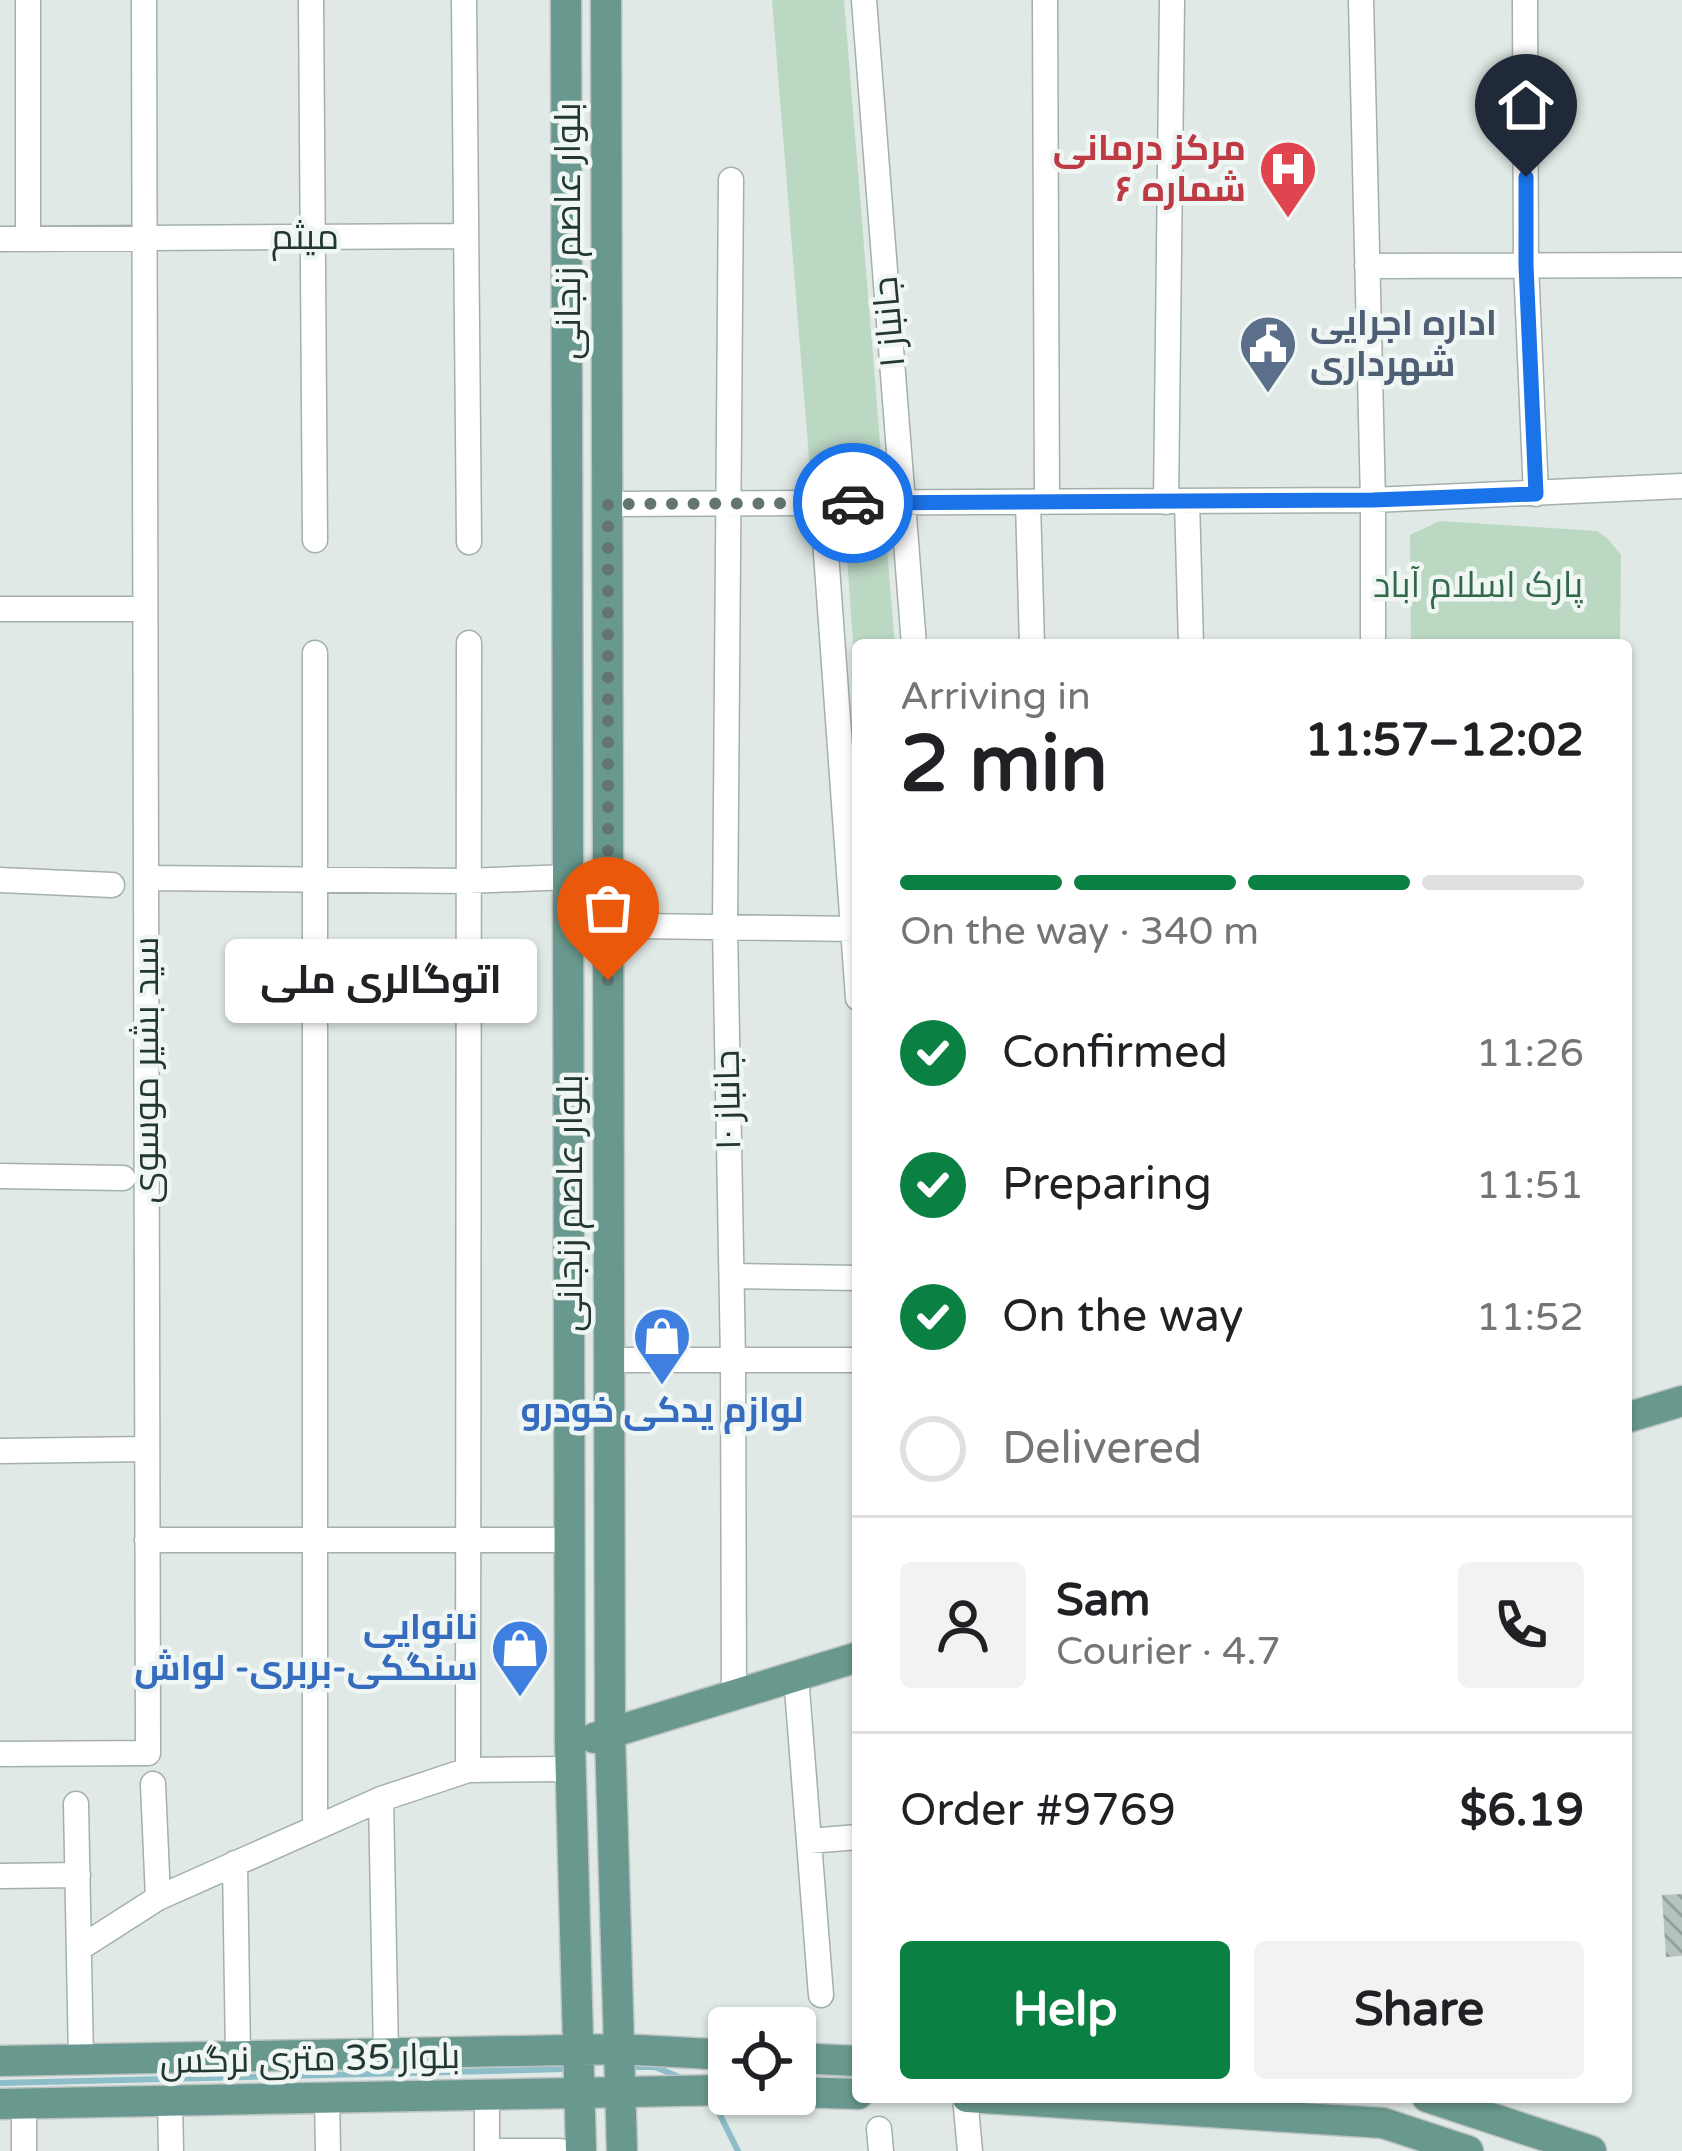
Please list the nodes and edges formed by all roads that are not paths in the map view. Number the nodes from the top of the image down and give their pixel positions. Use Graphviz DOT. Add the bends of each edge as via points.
graph roads {
  1 [pos="28,0"];
  2 [pos="144,0"];
  3 [pos="311,0"];
  4 [pos="464,0"];
  5 [pos="566,0"];
  6 [pos="606,0"];
  7 [pos="864,0"];
  8 [pos="1045,0"];
  9 [pos="1172,0"];
  10 [pos="1360,0"];
  11 [pos="1526,0"];
  12 [pos="730,180"];
  13 [pos="465,236"];
  14 [pos="312,237"];
  15 [pos="0,238"];
  16 [pos="28,238"];
  17 [pos="145,238"];
  18 [pos="1526,265"];
  19 [pos="1682,265"];
  20 [pos="1367,266"];
  21 [pos="1682,486"];
  22 [pos="1536,494"];
  23 [pos="1373,500"];
  24 [pos="1176,501"];
  25 [pos="1037,502"];
  26 [pos="727,503"];
  27 [pos="904,503"];
  28 [pos="608,504"];
  29 [pos="825,538"];
  30 [pos="315,540"];
  31 [pos="469,542"];
  32 [pos="0,609"];
  33 [pos="146,609"];
  34 [pos="914,639"];
  35 [pos="1032,639"];
  36 [pos="1190,639"];
  37 [pos="1373,639"];
  38 [pos="469,643"];
  39 [pos="315,653"];
  40 [pos="568,877"];
  41 [pos="146,878"];
  42 [pos="314,879"];
  43 [pos="0,880"];
  44 [pos="467,880"];
  45 [pos="112,885"];
  46 [pos="852,889"];
  47 [pos="638,926"];
  48 [pos="725,927"];
  49 [pos="852,928"];
  50 [pos="0,1176"];
  51 [pos="123,1178"];
  52 [pos="732,1276"];
  53 [pos="852,1278"];
  54 [pos="609,1360"];
  55 [pos="733,1360"];
  56 [pos="852,1360"];
  57 [pos="1682,1401"];
  58 [pos="1632,1416"];
  59 [pos="147,1449"];
  60 [pos="0,1451"];
  61 [pos="147,1540"];
  62 [pos="470,1540"];
  63 [pos="569,1540"];
  64 [pos="317,1542"];
  65 [pos="852,1659"];
  66 [pos="796,1676"];
  67 [pos="734,1696"];
  68 [pos="610,1734"];
  69 [pos="0,1754"];
  70 [pos="570,1757"];
  71 [pos="468,1770"];
  72 [pos="153,1784"];
  73 [pos="381,1799"];
  74 [pos="76,1804"];
  75 [pos="315,1828"];
  76 [pos="852,1837"];
  77 [pos="809,1841"];
  78 [pos="235,1863"];
  79 [pos="78,1875"];
  80 [pos="0,1876"];
  81 [pos="158,1898"];
  82 [pos="80,1948"];
  83 [pos="821,1996"];
  84 [pos="619,2047"];
  85 [pos="578,2048"];
  86 [pos="708,2053"];
  87 [pos="386,2054"];
  88 [pos="238,2056"];
  89 [pos="816,2059"];
  90 [pos="81,2060"];
  91 [pos="0,2061"];
  92 [pos="852,2061"];
  93 [pos="708,2091"];
  94 [pos="816,2092"];
  95 [pos="852,2093"];
  96 [pos="487,2095"];
  97 [pos="580,2095"];
  98 [pos="621,2095"];
  99 [pos="327,2098"];
  100 [pos="170,2101"];
  101 [pos="966,2103"];
  102 [pos="1159,2103"];
  103 [pos="1445,2103"];
  104 [pos="12,2104"];
  105 [pos="1384,2110"];
  106 [pos="24,2151"];
  107 [pos="171,2151"];
  108 [pos="328,2151"];
  109 [pos="487,2151"];
  110 [pos="500,2151"];
  111 [pos="560,2151"];
  112 [pos="581,2151"];
  113 [pos="622,2151"];
  114 [pos="970,2151"];
  115 [pos="1468,2151"];
  116 [pos="1592,2151"];
  1 -- 16 [label="street"];
  2 -- 17 [label="street, سید بشیر موسوی"];
  3 -- 14 [label="street"];
  4 -- 13 [label="street"];
  5 -- 40 [label="main road, بلوار عاصم زنجانی"];
  6 -- 28 [label="main road, بلوار عاصم زنجانی"];
  7 -- 27 [label="street, جانباز ۱"];
  8 -- 25 [label="street"];
  9 -- 24 [label="street"];
  10 -- 20 [label="street"];
  11 -- 18 [label="street"];
  12 -- 26 [label="street, جانباز ۱۰"];
  13 -- 14 [label="street, میثم"];
  13 -- 31 [label="street"];
  14 -- 17 [label="street, میثم"];
  14 -- 30 [label="street"];
  15 -- 16 [label="street"];
  16 -- 17 [label="street"];
  17 -- 33 [label="street, سید بشیر موسوی"];
  18 -- 19 [label="street"];
  18 -- 20 [label="street"];
  18 -- 22 [label="street"];
  20 -- 23 [label="street"];
  21 -- 22 [label="street"];
  22 -- 23 [label="street"];
  23 -- 24 [label="street"];
  23 -- 37 [label="street"];
  24 -- 25 [label="street"];
  24 -- 36 [label="street"];
  25 -- 27 [label="street"];
  25 -- 35 [label="street"];
  26 -- 27 [label="street"];
  26 -- 28 [label="street"];
  26 -- 48 [label="street, جانباز ۱۰"];
  27 -- 34 [label="street, جانباز ۱"];
  28 -- 54 [label="main road, بلوار عاصم زنجانی"];
  29 -- 46 [label="street"];
  32 -- 33 [label="street"];
  33 -- 41 [label="street, سید بشیر موسوی"];
  38 -- 44 [label="street"];
  39 -- 42 [label="street"];
  40 -- 44 [label="street"];
  40 -- 63 [label="main road, بلوار عاصم زنجانی"];
  41 -- 42 [label="street"];
  41 -- 59 [label="street, سید بشیر موسوی"];
  42 -- 44 [label="street"];
  42 -- 64 [label="street"];
  43 -- 45 [label="street"];
  44 -- 62 [label="street"];
  47 -- 48 [label="street"];
  48 -- 49 [label="street"];
  48 -- 52 [label="street, جانباز ۱۰"];
  50 -- 51 [label="street"];
  52 -- 53 [label="street"];
  52 -- 55 [label="street, جانباز ۱۰"];
  54 -- 55 [label="street"];
  54 -- 68 [label="main road, بلوار عاصم زنجانی"];
  55 -- 56 [label="street"];
  55 -- 67 [label="street, جانباز ۱۰"];
  57 -- 58 [label="main road"];
  59 -- 60 [label="street"];
  59 -- 61 [label="street, سید بشیر موسوی"];
  61 -- 64 [label="street"];
  61 -- 69 [label="street, سید بشیر موسوی" via="148,1753"];
  62 -- 63 [label="street"];
  62 -- 64 [label="street"];
  62 -- 71 [label="street"];
  63 -- 70 [label="main road, بلوار عاصم زنجانی"];
  64 -- 75 [label="street"];
  65 -- 66 [label="main road"];
  66 -- 67 [label="main road"];
  66 -- 77 [label="street"];
  67 -- 68 [label="main road"];
  68 -- 70 [label="main road"];
  68 -- 84 [label="main road, بلوار عاصم زنجانی"];
  70 -- 71 [label="street"];
  70 -- 85 [label="main road, بلوار عاصم زنجانی"];
  71 -- 73 [label="street"];
  72 -- 81 [label="street"];
  73 -- 75 [label="street"];
  73 -- 87 [label="street"];
  74 -- 79 [label="street"];
  75 -- 78 [label="street"];
  76 -- 77 [label="street"];
  77 -- 83 [label="street"];
  78 -- 81 [label="street"];
  78 -- 88 [label="street"];
  79 -- 80 [label="street"];
  79 -- 82 [label="street"];
  81 -- 82 [label="street"];
  82 -- 90 [label="street"];
  84 -- 85 [label="main road, بلوار 35 متری نرگس"];
  84 -- 86 [label="main road, بلوار 35 متری نرگس"];
  84 -- 98 [label="main road, بلوار عاصم زنجانی"];
  85 -- 87 [label="main road, بلوار 35 متری نرگس"];
  85 -- 97 [label="main road, بلوار عاصم زنجانی"];
  87 -- 88 [label="main road, بلوار 35 متری نرگس"];
  88 -- 90 [label="main road, بلوار 35 متری نرگس"];
  89 -- 92 [label="main road"];
  90 -- 91 [label="main road, بلوار 35 متری نرگس"];
  93 -- 98 [label="main road, بلوار 35 متری نرگس"];
  94 -- 95 [label="main road"];
  96 -- 97 [label="main road, بلوار 35 متری نرگس"];
  96 -- 99 [label="main road, بلوار 35 متری نرگس"];
  96 -- 109 [label="street"];
  97 -- 98 [label="main road, بلوار 35 متری نرگس"];
  97 -- 112 [label="main road"];
  98 -- 113 [label="main road"];
  99 -- 100 [label="main road, بلوار 35 متری نرگس"];
  99 -- 108 [label="street"];
  100 -- 104 [label="main road, بلوار 35 متری نرگس"];
  100 -- 107 [label="street"];
  101 -- 114 [label="street"];
  102 -- 105 [label="main road"];
  103 -- 116 [label="main road"];
  104 -- 106 [label="street"];
  105 -- 115 [label="main road"];
  110 -- 111 [label="street"];
}
